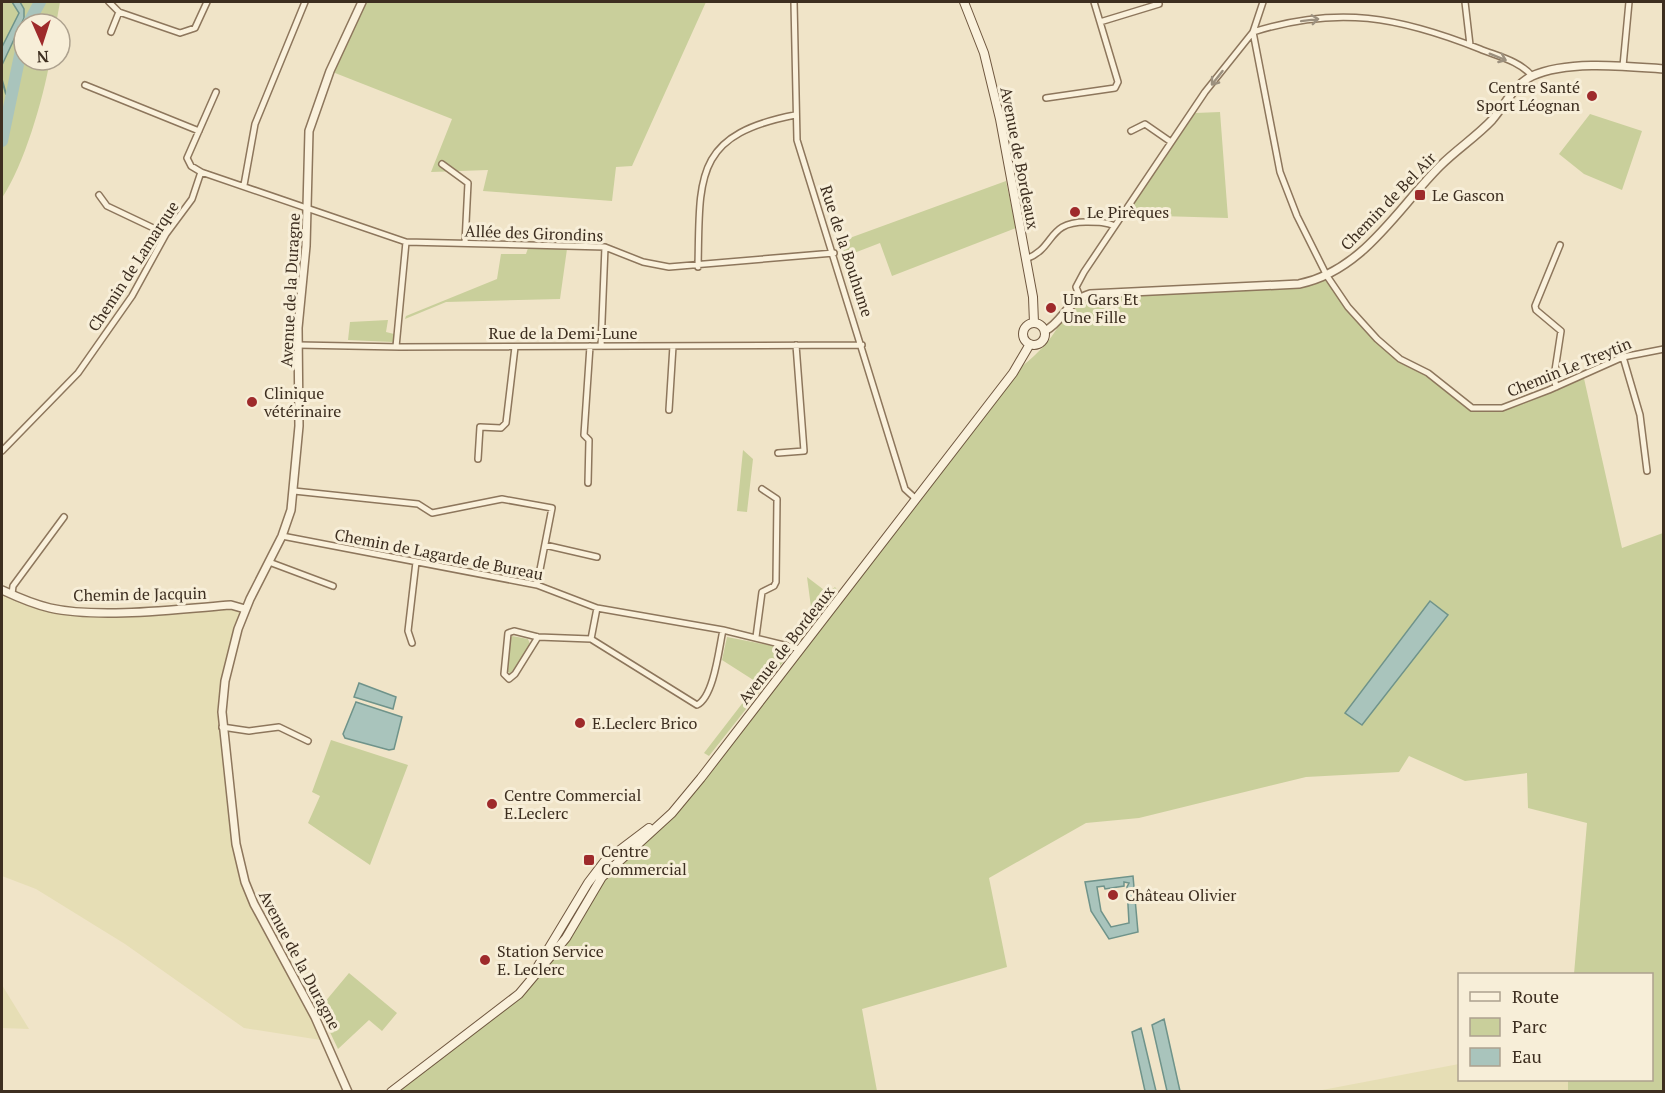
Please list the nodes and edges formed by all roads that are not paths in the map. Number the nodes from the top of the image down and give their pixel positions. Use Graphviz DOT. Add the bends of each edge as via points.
graph roads {
  1 [pos="109,2"];
  2 [pos="207,2"];
  3 [pos="305,2"];
  4 [pos="363,2"];
  5 [pos="794,2"];
  6 [pos="964,2"];
  7 [pos="1094,2"];
  8 [pos="1263,2"];
  9 [pos="1465,2"];
  10 [pos="1629,2"];
  11 [pos="1159,4"];
  12 [pos="118,12"];
  13 [pos="1100,22"];
  14 [pos="111,32"];
  15 [pos="1253,32"];
  16 [pos="1470,45"];
  17 [pos="1623,66"];
  18 [pos="1664,69"];
  19 [pos="1532,76"];
  20 [pos="85,85"];
  21 [pos="216,92"];
  22 [pos="1046,98"];
  23 [pos="795,115"];
  24 [pos="199,131"];
  25 [pos="1131,131"];
  26 [pos="1171,142"];
  27 [pos="441,164"];
  28 [pos="201,172"];
  29 [pos="244,185"];
  30 [pos="99,195"];
  31 [pos="308,209"];
  32 [pos="1115,226"];
  33 [pos="166,234"];
  34 [pos="406,242"];
  35 [pos="465,243"];
  36 [pos="1560,245"];
  37 [pos="605,247"];
  38 [pos="834,253"];
  39 [pos="1026,259"];
  40 [pos="698,267"];
  41 [pos="1327,276"];
  42 [pos="1080,297"];
  43 [pos="1034,323"];
  44 [pos="1045,331"];
  45 [pos="1030,344"];
  46 [pos="298,345"];
  47 [pos="796,345"];
  48 [pos="862,345"];
  49 [pos="590,346"];
  50 [pos="601,346"];
  51 [pos="673,346"];
  52 [pos="396,347"];
  53 [pos="515,347"];
  54 [pos="1664,349"];
  55 [pos="1623,357"];
  56 [pos="1556,387"];
  57 [pos="669,410"];
  58 [pos="2,451"];
  59 [pos="778,453"];
  60 [pos="478,459"];
  61 [pos="1647,471"];
  62 [pos="588,483"];
  63 [pos="762,489"];
  64 [pos="294,491"];
  65 [pos="916,499"];
  66 [pos="64,517"];
  67 [pos="282,536"];
  68 [pos="545,545"];
  69 [pos="597,557"];
  70 [pos="269,562"];
  71 [pos="416,562"];
  72 [pos="537,585"];
  73 [pos="333,586"];
  74 [pos="2,590"];
  75 [pos="12,594"];
  76 [pos="597,608"];
  77 [pos="245,609"];
  78 [pos="723,630"];
  79 [pos="538,637"];
  80 [pos="756,637"];
  81 [pos="591,639"];
  82 [pos="412,643"];
  83 [pos="800,649"];
  84 [pos="222,727"];
  85 [pos="308,741"];
  86 [pos="684,796"];
  87 [pos="500,1010"];
  88 [pos="348,1091"];
  89 [pos="391,1092"];
  1 -- 12 [label="street"];
  2 -- 12 [label="street" via="195,28 180,33"];
  3 -- 29 [label="street" via="255,124"];
  4 -- 31 [label="street, Avenue de la Duragne" via="311,119"];
  5 -- 23 [label="street, Rue de la Bouhume"];
  6 -- 39 [label="main road, Avenue de Bordeaux" via="995,98"];
  7 -- 13 [label="street"];
  8 -- 15 [label="street"];
  9 -- 16 [label="street"];
  10 -- 17 [label="street"];
  11 -- 13 [label="street"];
  12 -- 14 [label="street"];
  13 -- 22 [label="street" via="1118,82 1115,88"];
  15 -- 16 [label="street, one-way" via="1278,24 1360,16 1425,29"];
  15 -- 26 [label="street, one-way"];
  15 -- 41 [label="street, Chemin Le Treytin" via="1280,172"];
  16 -- 19 [label="street, one-way" via="1518,65"];
  17 -- 18 [label="street"];
  17 -- 19 [label="street" via="1555,70"];
  19 -- 41 [label="street, Chemin de Bel Air" via="1441,165 1372,242"];
  20 -- 24 [label="street"];
  21 -- 24 [label="street"];
  23 -- 38 [label="street, Rue de la Bouhume" via="797,140"];
  23 -- 40 [label="street" via="743,130 722,144 709,161 701,186"];
  24 -- 28 [label="street" via="188,158 190,166"];
  25 -- 26 [label="street" via="1145,124"];
  26 -- 32 [label="street"];
  27 -- 35 [label="street" via="468,183"];
  28 -- 29 [label="street"];
  28 -- 33 [label="street, Chemin de Lamarque" via="192,199"];
  29 -- 31 [label="street"];
  30 -- 33 [label="street" via="107,206"];
  31 -- 34 [label="street, Allée des Girondins"];
  31 -- 46 [label="street, Avenue de la Duragne"];
  32 -- 39 [label="street" via="1107,222 1070,221"];
  32 -- 42 [label="street" via="1077,284"];
  33 -- 58 [label="street, Chemin de Lamarque" via="132,296 78,373"];
  34 -- 35 [label="street, Allée des Girondins"];
  34 -- 52 [label="street"];
  35 -- 37 [label="street, Allée des Girondins"];
  36 -- 56 [label="street" via="1535,306 1561,331"];
  37 -- 40 [label="street, Allée des Girondins" via="651,264"];
  37 -- 50 [label="street"];
  38 -- 40 [label="street, Allée des Girondins"];
  38 -- 48 [label="street, Rue de la Bouhume"];
  39 -- 43 [label="main road, Avenue de Bordeaux"];
  41 -- 42 [label="street, Chemin de Bel Air" via="1299,284"];
  41 -- 56 [label="street, Chemin Le Treytin" via="1377,339 1472,408 1502,408"];
  42 -- 44 [label="street"];
  43 -- 44 [label="main road"];
  43 -- 45 [label="main road" via="1023,330 1024,340"];
  44 -- 45 [label="main road" via="1042,342"];
  45 -- 65 [label="main road, Avenue de Bordeaux" via="1013,373"];
  46 -- 52 [label="street, Rue de la Demi-Lune"];
  46 -- 64 [label="street, Avenue de la Duragne" via="299,426"];
  47 -- 48 [label="street, Rue de la Demi-Lune"];
  47 -- 51 [label="street, Rue de la Demi-Lune"];
  47 -- 59 [label="street" via="804,451"];
  48 -- 65 [label="street, Rue de la Bouhume" via="905,489"];
  49 -- 50 [label="street, Rue de la Demi-Lune"];
  49 -- 53 [label="street, Rue de la Demi-Lune"];
  49 -- 62 [label="street" via="584,435 589,440"];
  50 -- 51 [label="street, Rue de la Demi-Lune"];
  51 -- 57 [label="street"];
  52 -- 53 [label="street, Rue de la Demi-Lune"];
  53 -- 60 [label="street" via="506,423 501,428 480,427"];
  54 -- 55 [label="street, Chemin Le Treytin"];
  55 -- 56 [label="street, Chemin Le Treytin"];
  55 -- 61 [label="street" via="1640,415"];
  63 -- 80 [label="street" via="777,499 776,582 759,598"];
  64 -- 67 [label="street, Avenue de la Duragne"];
  64 -- 68 [label="street" via="418,504 432,513 502,499 552,508"];
  65 -- 83 [label="main road, Avenue de Bordeaux"];
  66 -- 75 [label="street"];
  67 -- 70 [label="street, Avenue de la Duragne"];
  67 -- 71 [label="street, Chemin de Lagarde de Bureau"];
  68 -- 69 [label="street"];
  68 -- 72 [label="street"];
  70 -- 73 [label="street"];
  70 -- 77 [label="street, Avenue de la Duragne"];
  71 -- 72 [label="street, Chemin de Lagarde de Bureau"];
  71 -- 82 [label="street" via="408,631"];
  72 -- 76 [label="street, Chemin de Lagarde de Bureau"];
  74 -- 75 [label="street, Chemin de Jacquin"];
  75 -- 77 [label="street, Chemin de Jacquin" via="63,609 139,611 231,605"];
  76 -- 78 [label="street, Chemin de Lagarde de Bureau"];
  76 -- 81 [label="street"];
  77 -- 84 [label="street, Avenue de la Duragne" via="225,681"];
  78 -- 80 [label="street, Chemin de Lagarde de Bureau"];
  78 -- 81 [label="street" via="710,688 697,705"];
  79 -- 79 [label="street" via="508,633 504,674 509,679"];
  79 -- 81 [label="street"];
  80 -- 83 [label="street, Chemin de Lagarde de Bureau"];
  83 -- 86 [label="main road, Avenue de Bordeaux"];
  84 -- 85 [label="street" via="249,731 279,727"];
  84 -- 88 [label="street, Avenue de la Duragne" via="236,844 245,882 319,1025"];
  86 -- 87 [label="main road, Avenue de Bordeaux" via="672,813 602,877 554,954"];
  86 -- 87 [label="main road" via="604,862 530,978"];
  87 -- 89 [label="main road"];
}
